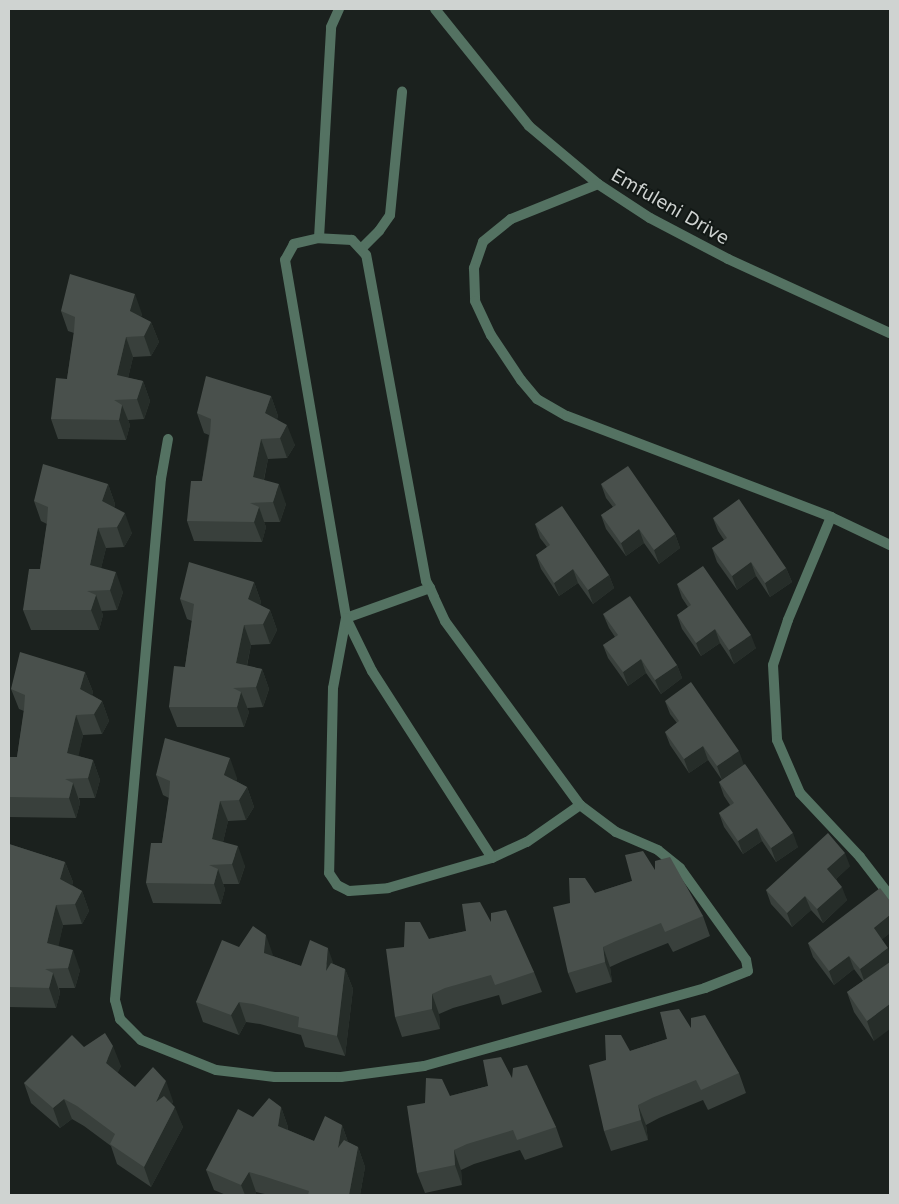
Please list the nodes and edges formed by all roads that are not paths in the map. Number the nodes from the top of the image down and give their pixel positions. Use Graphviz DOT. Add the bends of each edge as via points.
graph roads {
  1 [pos="339,9"];
  2 [pos="435,9"];
  3 [pos="402,92"];
  4 [pos="598,184"];
  5 [pos="319,238"];
  6 [pos="363,247"];
  7 [pos="890,333"];
  8 [pos="168,439"];
  9 [pos="831,517"];
  10 [pos="890,545"];
  11 [pos="430,588"];
  12 [pos="346,618"];
  13 [pos="580,805"];
  14 [pos="492,858"];
  15 [pos="890,896"];
  1 -- 5 [label="street" via="331,26"];
  2 -- 4 [label="street, Emfuleni Drive" via="529,126"];
  3 -- 6 [label="street" via="390,215 380,231"];
  4 -- 7 [label="street, Emfuleni Drive" via="650,218 728,259"];
  4 -- 9 [label="street" via="512,219 483,242 474,268 475,301 491,335 521,380 537,399 567,416"];
  5 -- 6 [label="street" via="352,240"];
  5 -- 12 [label="street" via="294,244 285,260"];
  6 -- 11 [label="street" via="422,564"];
  8 -- 13 [label="street" via="160,488 115,1000 120,1019 141,1040 216,1070 275,1076 341,1077 424,1066 705,988 748,971 746,960 680,868 658,850 616,832"];
  9 -- 10 [label="street"];
  9 -- 15 [label="street" via="773,665 778,740 800,793 860,857"];
  11 -- 12 [label="street"];
  11 -- 13 [label="street" via="445,621"];
  12 -- 14 [label="street" via="372,670"];
  12 -- 14 [label="street" via="336,656 333,688 331,879 348,891 388,888"];
  13 -- 14 [label="street" via="527,842"];
}
